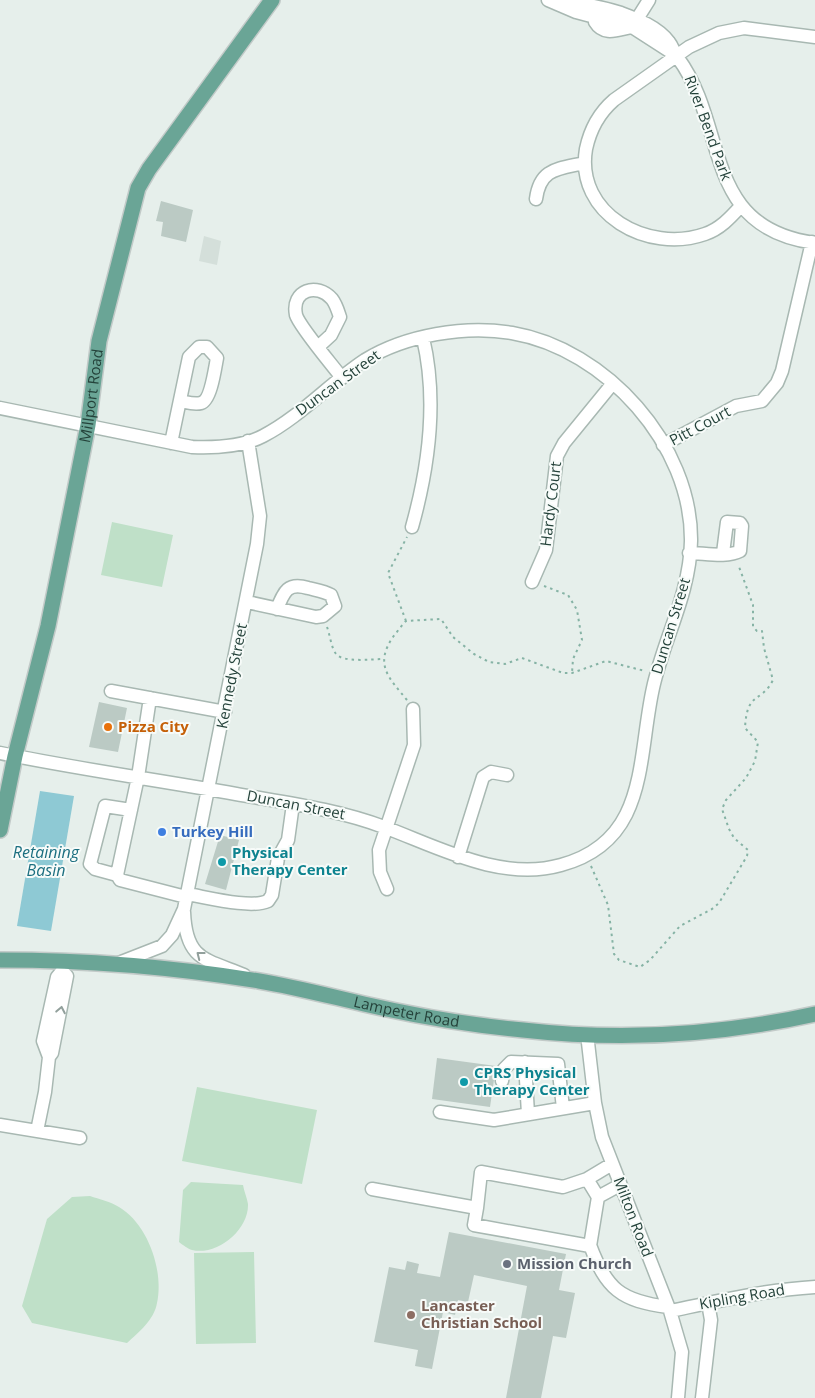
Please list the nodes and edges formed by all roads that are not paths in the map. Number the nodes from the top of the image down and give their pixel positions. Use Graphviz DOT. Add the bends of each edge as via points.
graph roads {
  1 [pos="272,0"];
  2 [pos="548,0"];
  3 [pos="649,0"];
  4 [pos="562,2"];
  5 [pos="597,12"];
  6 [pos="635,23"];
  7 [pos="815,36"];
  8 [pos="677,56"];
  9 [pos="584,163"];
  10 [pos="536,199"];
  11 [pos="741,206"];
  12 [pos="814,242"];
  13 [pos="423,338"];
  14 [pos="319,346"];
  15 [pos="342,378"];
  16 [pos="613,383"];
  17 [pos="180,401"];
  18 [pos="0,408"];
  19 [pos="88,425"];
  20 [pos="248,441"];
  21 [pos="171,443"];
  22 [pos="664,446"];
  23 [pos="412,527"];
  24 [pos="690,553"];
  25 [pos="723,553"];
  26 [pos="532,582"];
  27 [pos="247,602"];
  28 [pos="277,608"];
  29 [pos="111,691"];
  30 [pos="150,698"];
  31 [pos="413,709"];
  32 [pos="225,712"];
  33 [pos="7,754"];
  34 [pos="507,776"];
  35 [pos="138,777"];
  36 [pos="210,789"];
  37 [pos="293,804"];
  38 [pos="131,810"];
  39 [pos="388,828"];
  40 [pos="0,830"];
  41 [pos="458,857"];
  42 [pos="117,875"];
  43 [pos="387,889"];
  44 [pos="186,900"];
  45 [pos="0,960"];
  46 [pos="116,964"];
  47 [pos="62,966"];
  48 [pos="260,981"];
  49 [pos="815,1014"];
  50 [pos="587,1034"];
  51 [pos="525,1062"];
  52 [pos="502,1081"];
  53 [pos="595,1103"];
  54 [pos="563,1108"];
  55 [pos="440,1112"];
  56 [pos="528,1114"];
  57 [pos="0,1125"];
  58 [pos="37,1131"];
  59 [pos="80,1138"];
  60 [pos="612,1164"];
  61 [pos="587,1179"];
  62 [pos="620,1185"];
  63 [pos="372,1189"];
  64 [pos="598,1197"];
  65 [pos="477,1208"];
  66 [pos="590,1245"];
  67 [pos="815,1287"];
  68 [pos="708,1303"];
  69 [pos="669,1309"];
  70 [pos="678,1398"];
  71 [pos="702,1398"];
  1 -- 19 [label="main road, Millport Road" via="138,188 99,341"];
  2 -- 4 [label="street, River Bend Park"];
  3 -- 6 [label="street"];
  4 -- 5 [label="street, River Bend Park"];
  5 -- 6 [label="street, River Bend Park"];
  5 -- 6 [label="street" via="595,22 601,29 614,32"];
  6 -- 8 [label="street, River Bend Park" via="664,36"];
  7 -- 8 [label="street" via="735,29 705,38"];
  8 -- 9 [label="street" via="604,109 588,141"];
  8 -- 11 [label="street, River Bend Park" via="694,83 722,172"];
  9 -- 10 [label="street" via="552,170 542,178"];
  9 -- 11 [label="street" via="588,184 598,205 616,223 642,234 672,239 705,234 728,221"];
  11 -- 12 [label="street, River Bend Park" via="773,230"];
  12 -- 22 [label="street, Pitt Court" via="777,383 762,401 736,406"];
  13 -- 15 [label="street, Duncan Street" via="378,353"];
  13 -- 16 [label="street, Duncan Street" via="452,332 511,333 548,344 584,360"];
  13 -- 23 [label="street" via="431,423 428,463"];
  14 -- 15 [label="street"];
  15 -- 20 [label="street, Duncan Street" via="277,427 260,438"];
  16 -- 22 [label="street, Duncan Street" via="640,410"];
  16 -- 26 [label="street, Hardy Court" via="556,456 546,550"];
  17 -- 21 [label="street"];
  18 -- 19 [label="street, Duncan Street"];
  19 -- 21 [label="street, Duncan Street"];
  19 -- 33 [label="main road, Millport Road" via="48,626"];
  20 -- 21 [label="street, Duncan Street" via="206,448"];
  20 -- 27 [label="street, Kennedy Street" via="260,516"];
  22 -- 24 [label="street, Duncan Street" via="681,485 689,525"];
  24 -- 25 [label="street"];
  24 -- 41 [label="street, Duncan Street" via="686,584 646,718 635,792 629,812 609,840 559,866 537,869 478,863"];
  25 -- 25 [label="street" via="740,551 742,526 736,522 730,521 725,526"];
  27 -- 28 [label="street"];
  27 -- 32 [label="street, Kennedy Street"];
  28 -- 28 [label="street" via="324,616 335,606 331,595 297,585 282,595"];
  29 -- 30 [label="street"];
  30 -- 32 [label="street"];
  30 -- 35 [label="street"];
  31 -- 39 [label="street" via="414,745"];
  32 -- 36 [label="street, Kennedy Street"];
  33 -- 35 [label="street, Duncan Street"];
  33 -- 40 [label="main road, Millport Road"];
  34 -- 41 [label="street" via="491,772 484,777"];
  35 -- 36 [label="street, Duncan Street"];
  35 -- 38 [label="street"];
  36 -- 37 [label="street, Duncan Street"];
  36 -- 44 [label="street, Kennedy Street"];
  37 -- 39 [label="street, Duncan Street" via="336,811"];
  37 -- 44 [label="street" via="288,840 278,858 272,895 268,901"];
  38 -- 42 [label="street"];
  38 -- 42 [label="street" via="105,806 90,864 95,869"];
  39 -- 41 [label="street, Duncan Street"];
  39 -- 43 [label="street" via="378,860"];
  42 -- 44 [label="street" via="120,880"];
  44 -- 46 [label="street, Kennedy Street" via="172,935 162,946"];
  48 -- 44 [label="street, Kennedy Street, one-way" via="196,953 189,945 185,931"];
  45 -- 47 [label="main road, Lampeter Road"];
  46 -- 47 [label="main road, Lampeter Road"];
  46 -- 48 [label="main road, Lampeter Road"];
  47 -- 58 [label="street" via="67,976"];
  48 -- 50 [label="main road, Lampeter Road" via="437,1018 523,1030"];
  49 -- 50 [label="main road, Lampeter Road" via="700,1032"];
  50 -- 53 [label="street, Milton Road"];
  51 -- 52 [label="street" via="508,1062"];
  51 -- 54 [label="street" via="558,1064"];
  51 -- 56 [label="street"];
  53 -- 54 [label="street"];
  53 -- 60 [label="street, Milton Road"];
  54 -- 56 [label="street"];
  55 -- 56 [label="street" via="494,1120"];
  57 -- 58 [label="street"];
  58 -- 59 [label="street"];
  60 -- 61 [label="street"];
  60 -- 62 [label="street, Milton Road"];
  61 -- 64 [label="street"];
  61 -- 65 [label="street" via="563,1187 481,1172"];
  62 -- 64 [label="street"];
  62 -- 69 [label="street, Milton Road"];
  63 -- 65 [label="street"];
  64 -- 66 [label="street"];
  65 -- 66 [label="street" via="474,1224"];
  66 -- 69 [label="street" via="600,1271 612,1286 630,1299"];
  67 -- 68 [label="street, Kipling Road" via="784,1289"];
  68 -- 69 [label="street, Kipling Road"];
  68 -- 71 [label="street" via="711,1320"];
  69 -- 70 [label="street, Milton Road" via="682,1352"];
}
